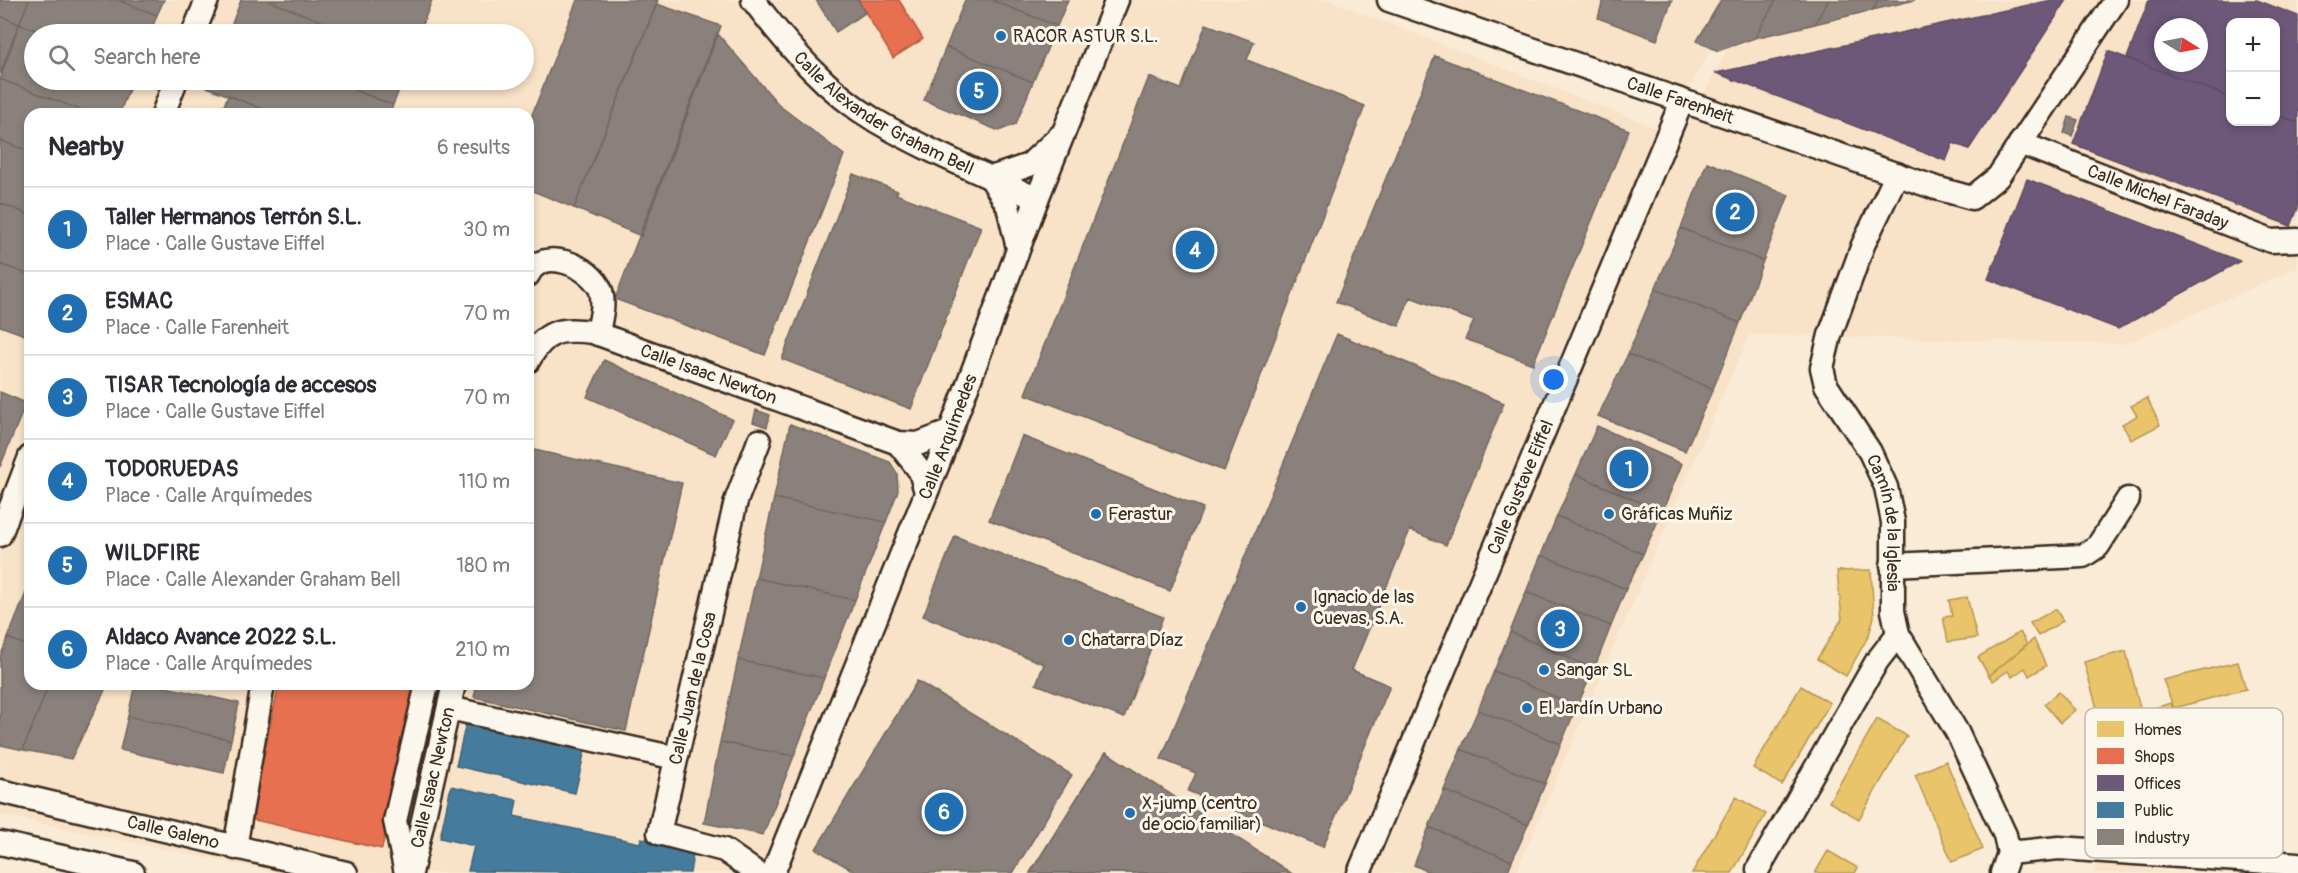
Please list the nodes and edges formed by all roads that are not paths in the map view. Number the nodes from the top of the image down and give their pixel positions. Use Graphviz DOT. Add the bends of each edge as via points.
graph roads {
  1 [pos="207,0"];
  2 [pos="753,0"];
  3 [pos="1117,0"];
  4 [pos="1389,0"];
  5 [pos="2116,0"];
  6 [pos="197,24"];
  7 [pos="172,90"];
  8 [pos="1682,101"];
  9 [pos="165,108"];
  10 [pos="1064,133"];
  11 [pos="2020,143"];
  12 [pos="1897,174"];
  13 [pos="991,178"];
  14 [pos="1037,199"];
  15 [pos="2298,240"];
  16 [pos="1018,248"];
  17 [pos="534,269"];
  18 [pos="598,334"];
  19 [pos="534,350"];
  20 [pos="950,432"];
  21 [pos="759,441"];
  22 [pos="898,443"];
  23 [pos="24,473"];
  24 [pos="926,492"];
  25 [pos="2128,499"];
  26 [pos="0,535"];
  27 [pos="1892,565"];
  28 [pos="1898,634"];
  29 [pos="262,690"];
  30 [pos="426,690"];
  31 [pos="452,690"];
  32 [pos="448,708"];
  33 [pos="676,758"];
  34 [pos="0,790"];
  35 [pos="0,843"];
  36 [pos="235,848"];
  37 [pos="2085,850"];
  38 [pos="2208,858"];
  39 [pos="2006,863"];
  40 [pos="2298,864"];
  41 [pos="1758,869"];
  42 [pos="133,873"];
  43 [pos="346,873"];
  44 [pos="405,873"];
  45 [pos="411,873"];
  46 [pos="757,873"];
  47 [pos="773,873"];
  48 [pos="1359,873"];
  1 -- 6 [label="street"];
  2 -- 13 [label="street, Calle Alexander Graham Bell" via="784,41 841,96 876,121"];
  3 -- 10 [label="street, Calle Arquímedes"];
  4 -- 8 [label="street, Calle Farenheit"];
  5 -- 11 [label="street"];
  7 -- 9 [label="street"];
  8 -- 12 [label="street, Calle Farenheit"];
  8 -- 48 [label="street, Calle Gustave Eiffel"];
  10 -- 13 [label="street" via="1029,165"];
  10 -- 14 [label="street, Calle Arquímedes"];
  11 -- 12 [label="street, Calle Farenheit" via="1998,177 1972,198"];
  11 -- 15 [label="street, Calle Michel Faraday" via="2271,241"];
  12 -- 27 [label="street, Camín de la Iglesia" via="1863,245 1822,368 1826,385 1870,452 1886,487 1893,522"];
  13 -- 14 [label="street, Calle Alexander Graham Bell"];
  13 -- 16 [label="street" via="1008,206"];
  14 -- 16 [label="street, Calle Arquímedes"];
  16 -- 20 [label="street, Calle Arquímedes"];
  17 -- 18 [label="street" via="543,262 561,261 584,270 600,289 604,304"];
  18 -- 19 [label="street, Calle Isaac Newton" via="568,329 539,341"];
  18 -- 22 [label="street, Calle Isaac Newton"];
  20 -- 22 [label="street, Calle Isaac Newton" via="918,444"];
  20 -- 24 [label="street, Calle Arquímedes"];
  21 -- 33 [label="street, Calle Juan de la Cosa" via="736,501"];
  22 -- 24 [label="street" via="920,471"];
  23 -- 26 [label="street"];
  24 -- 47 [label="street, Calle Arquímedes"];
  25 -- 27 [label="street" via="2098,546 2083,556"];
  27 -- 28 [label="street, Camín de la Iglesia"];
  28 -- 39 [label="street, Camín de la Iglesia" via="1957,732 2005,835"];
  28 -- 41 [label="street" via="1877,661"];
  29 -- 36 [label="street"];
  30 -- 44 [label="street" via="395,820"];
  31 -- 32 [label="street, Calle Isaac Newton"];
  32 -- 33 [label="street"];
  32 -- 45 [label="street, Calle Isaac Newton"];
  33 -- 46 [label="street, Calle Juan de la Cosa" via="659,833 724,850"];
  34 -- 36 [label="street, Calle Galeno"];
  35 -- 42 [label="street"];
  36 -- 43 [label="street, Calle Galeno"];
  37 -- 39 [label="street" via="2059,848"];
  38 -- 40 [label="street"];
}
